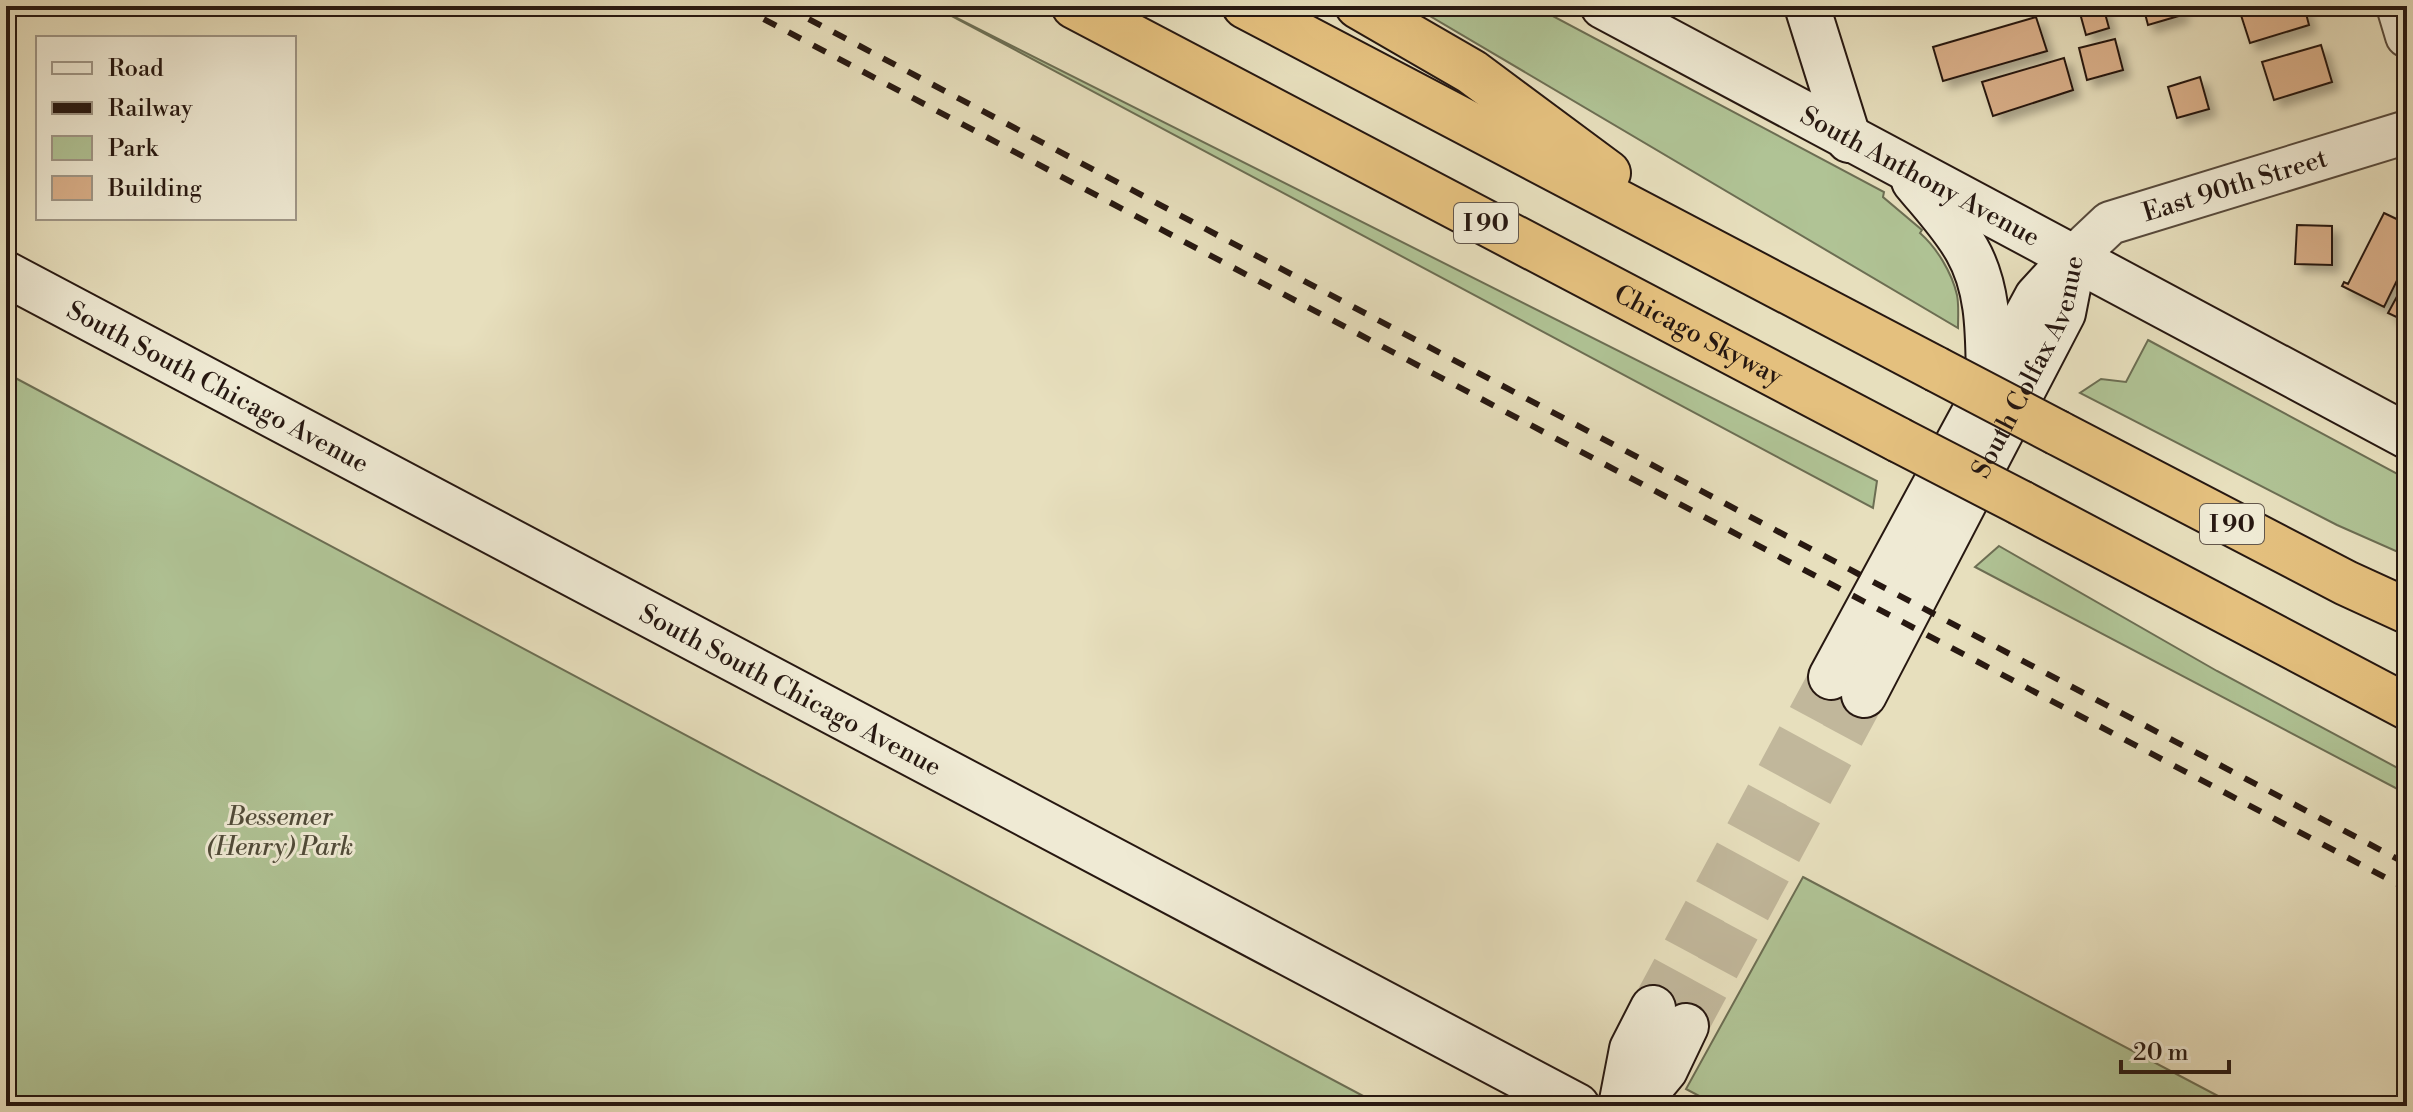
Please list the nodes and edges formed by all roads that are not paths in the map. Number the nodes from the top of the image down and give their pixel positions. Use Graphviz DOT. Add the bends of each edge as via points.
graph roads {
  1 [pos="1245,6"];
  2 [pos="1358,6"];
  3 [pos="1603,6"];
  4 [pos="1807,6"];
  5 [pos="2398,6"];
  6 [pos="1080,11"];
  7 [pos="2407,36"];
  8 [pos="2407,132"];
  9 [pos="1849,140"];
  10 [pos="1906,169"];
  11 [pos="2074,257"];
  12 [pos="1726,260"];
  13 [pos="6,274"];
  14 [pos="1989,385"];
  15 [pos="2407,436"];
  16 [pos="2407,611"];
  17 [pos="2405,700"];
  18 [pos="1577,1106"];
  19 [pos="1621,1106"];
  20 [pos="1635,1106"];
  1 -- 12 [label="highway, I 90"];
  2 -- 12 [label="highway" via="1472,72"];
  3 -- 9 [label="main road, South Anthony Avenue"];
  4 -- 9 [label="main road"];
  5 -- 7 [label="street"];
  6 -- 17 [label="highway, Chicago Skyway / I 90, bridge" via="2324,663"];
  8 -- 11 [label="street, East 90th Street" via="2110,223"];
  9 -- 10 [label="main road, South Anthony Avenue"];
  10 -- 11 [label="main road, South Anthony Avenue"];
  10 -- 14 [label="main road" via="1974,263 1987,309"];
  11 -- 14 [label="main road, South Colfax Avenue" via="2037,297"];
  11 -- 14 [label="main road, South Colfax Avenue" via="2063,313 1848,686"];
  11 -- 15 [label="main road, South Anthony Avenue"];
  12 -- 16 [label="highway, I 90, bridge"];
  13 -- 18 [label="main road, South South Chicago Avenue"];
  19 -- 20 [label="main road" via="1632,1049 1669,1017 1665,1070"];
}
